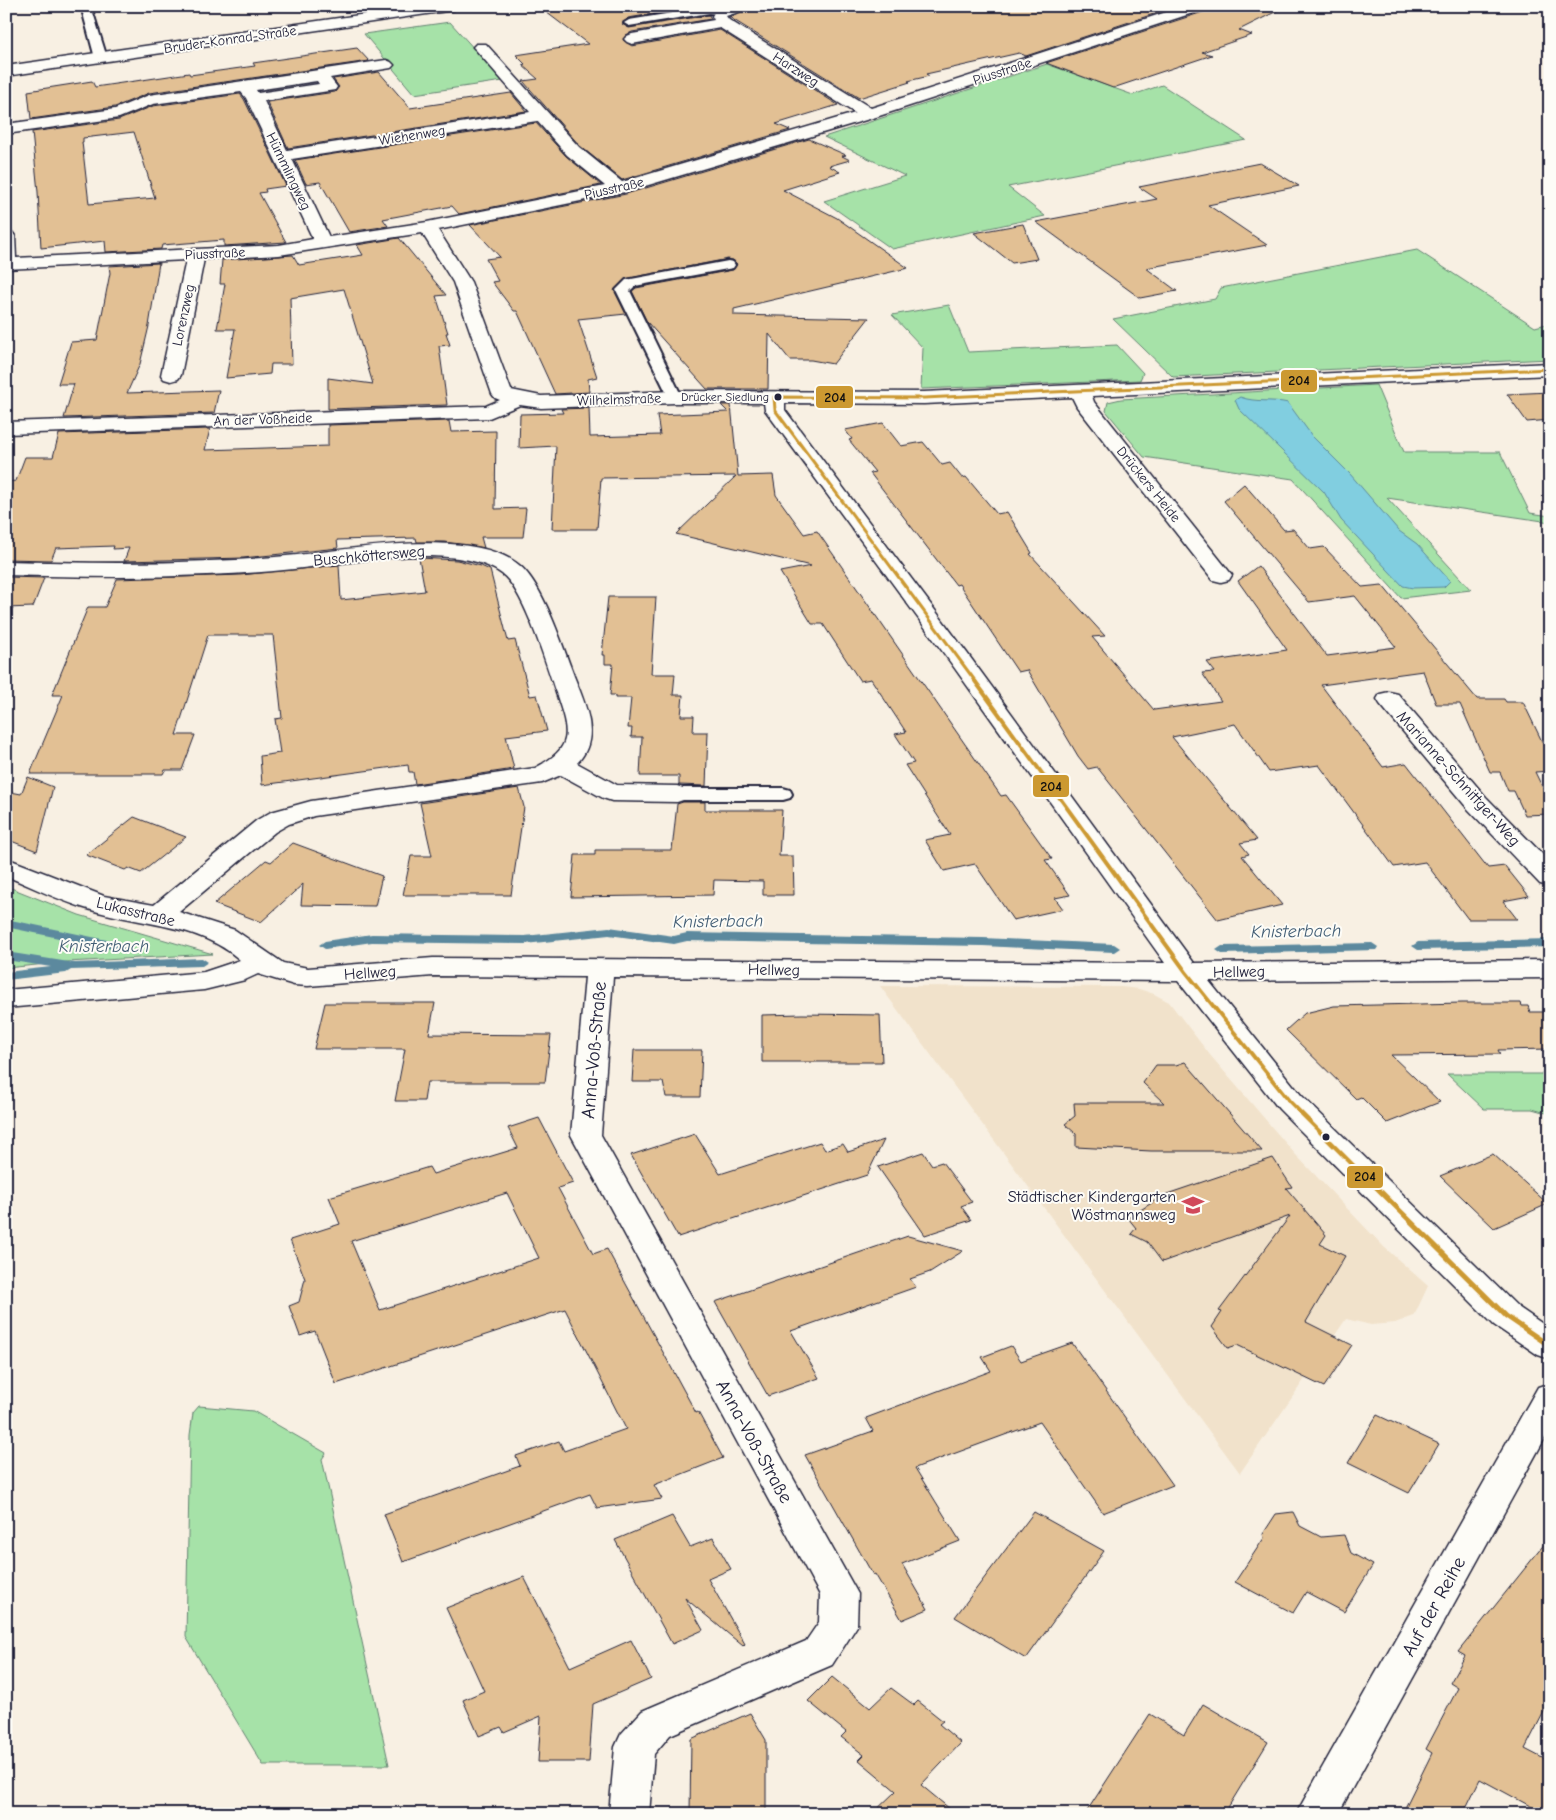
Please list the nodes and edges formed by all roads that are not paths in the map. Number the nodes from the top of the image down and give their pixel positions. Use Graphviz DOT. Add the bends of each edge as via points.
graph roads {
  1 [pos="86,6"];
  2 [pos="454,6"];
  3 [pos="743,6"];
  4 [pos="1200,6"];
  5 [pos="723,17"];
  6 [pos="629,23"];
  7 [pos="632,39"];
  8 [pos="481,47"];
  9 [pos="101,58"];
  10 [pos="386,65"];
  11 [pos="6,70"];
  12 [pos="250,92"];
  13 [pos="870,114"];
  14 [pos="543,115"];
  15 [pos="6,129"];
  16 [pos="281,156"];
  17 [pos="619,188"];
  18 [pos="427,227"];
  19 [pos="6,236"];
  20 [pos="324,244"];
  21 [pos="196,254"];
  22 [pos="7,264"];
  23 [pos="728,265"];
  24 [pos="1550,369"];
  25 [pos="171,375"];
  26 [pos="1080,391"];
  27 [pos="675,397"];
  28 [pos="774,397"];
  29 [pos="518,399"];
  30 [pos="6,428"];
  31 [pos="6,568"];
  32 [pos="1221,574"];
  33 [pos="1389,699"];
  34 [pos="561,765"];
  35 [pos="677,794"];
  36 [pos="783,794"];
  37 [pos="6,866"];
  38 [pos="1550,878"];
  39 [pos="159,915"];
  40 [pos="260,962"];
  41 [pos="600,968"];
  42 [pos="1550,969"];
  43 [pos="1186,972"];
  44 [pos="6,998"];
  45 [pos="1550,1346"];
  46 [pos="1550,1398"];
  47 [pos="629,1814"];
  48 [pos="1316,1814"];
  1 -- 9 [label="lane"];
  2 -- 9 [label="street, Bruder-Konrad-Straße"];
  3 -- 5 [label="street"];
  4 -- 13 [label="street, Piusstraße"];
  5 -- 6 [label="lane" via="709,10"];
  5 -- 7 [label="street"];
  5 -- 13 [label="street, Harzweg" via="858,110"];
  8 -- 14 [label="street"];
  9 -- 11 [label="street, Bruder-Konrad-Straße"];
  10 -- 12 [label="street"];
  12 -- 15 [label="street" via="150,100 120,113"];
  12 -- 16 [label="street, Hümmlingweg"];
  13 -- 17 [label="street, Piusstraße"];
  14 -- 16 [label="street, Wiehenweg"];
  14 -- 17 [label="street" via="573,151"];
  16 -- 20 [label="street, Hümmlingweg"];
  17 -- 18 [label="street, Piusstraße"];
  18 -- 20 [label="street, Piusstraße"];
  18 -- 29 [label="street, Wilhelmstraße" via="462,282 502,394"];
  19 -- 22 [label="street"];
  20 -- 21 [label="street, Piusstraße"];
  21 -- 22 [label="street, Piusstraße"];
  21 -- 25 [label="street, Lorenzweg"];
  23 -- 27 [label="lane" via="630,283 623,290"];
  24 -- 26 [label="street, Wilhelmstraße"];
  26 -- 28 [label="street, Wilhelmstraße" via="924,398"];
  26 -- 32 [label="street, Drückers Heide" via="1084,402"];
  27 -- 28 [label="street, Wilhelmstraße"];
  27 -- 29 [label="street, Wilhelmstraße" via="541,402"];
  28 -- 43 [label="street" via="775,410"];
  29 -- 30 [label="street, An der Voßheide" via="489,412"];
  31 -- 34 [label="street, Buschköttersweg" via="86,570 273,564 433,550 499,562 521,580 578,721 578,740 573,753"];
  33 -- 38 [label="street, Marianne-Schnittger-Weg" via="1477,803"];
  34 -- 35 [label="street" via="612,793"];
  34 -- 39 [label="street, Buschköttersweg" via="542,775 311,809 280,818 266,826"];
  35 -- 36 [label="lane"];
  37 -- 39 [label="street, Lukasstraße" via="97,903"];
  39 -- 40 [label="street, Lukasstraße" via="225,936"];
  40 -- 41 [label="street, Hellweg" via="284,974 308,977 433,967"];
  40 -- 44 [label="street" via="204,981"];
  41 -- 43 [label="street, Hellweg"];
  41 -- 47 [label="street, Anna-Voß-Straße" via="586,1135 839,1594 838,1626 819,1653 656,1723 634,1747"];
  42 -- 43 [label="street, Hellweg"];
  43 -- 45 [label="street" via="1290,1102 1506,1316"];
  46 -- 48 [label="street, Auf der Reihe"];
}
